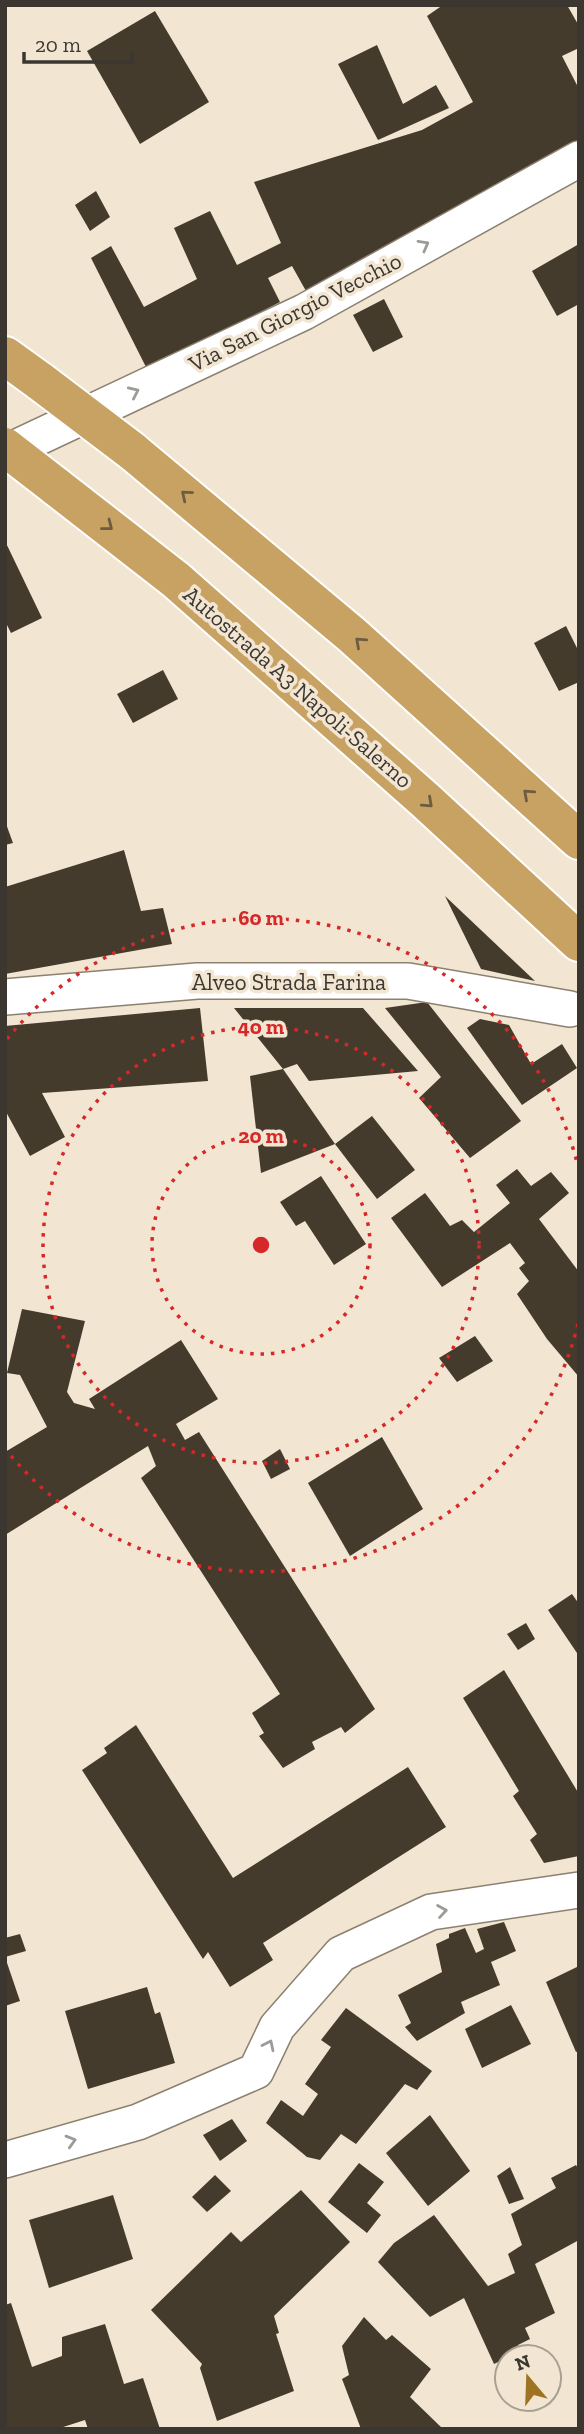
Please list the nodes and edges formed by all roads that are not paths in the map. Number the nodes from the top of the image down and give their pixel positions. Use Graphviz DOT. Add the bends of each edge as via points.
graph roads {
  1 [pos="579,159"];
  2 [pos="5,356"];
  3 [pos="5,447"];
  4 [pos="5,453"];
  5 [pos="579,840"];
  6 [pos="579,942"];
  7 [pos="5,997"];
  8 [pos="570,1009"];
  9 [pos="579,1890"];
  10 [pos="5,2160"];
  4 -- 1 [label="street, Via San Giorgio Vecchio, one-way" via="304,312"];
  5 -- 2 [label="highway, one-way, bridge" via="352,635 132,451"];
  3 -- 6 [label="highway, Autostrada A3 Napoli-Salerno, one-way, bridge" via="176,580"];
  7 -- 8 [label="street, Alveo Strada Farina" via="197,981 408,981"];
  10 -- 9 [label="street, one-way" via="138,2122 256,2071 278,2027 341,1954 431,1912"];
}
